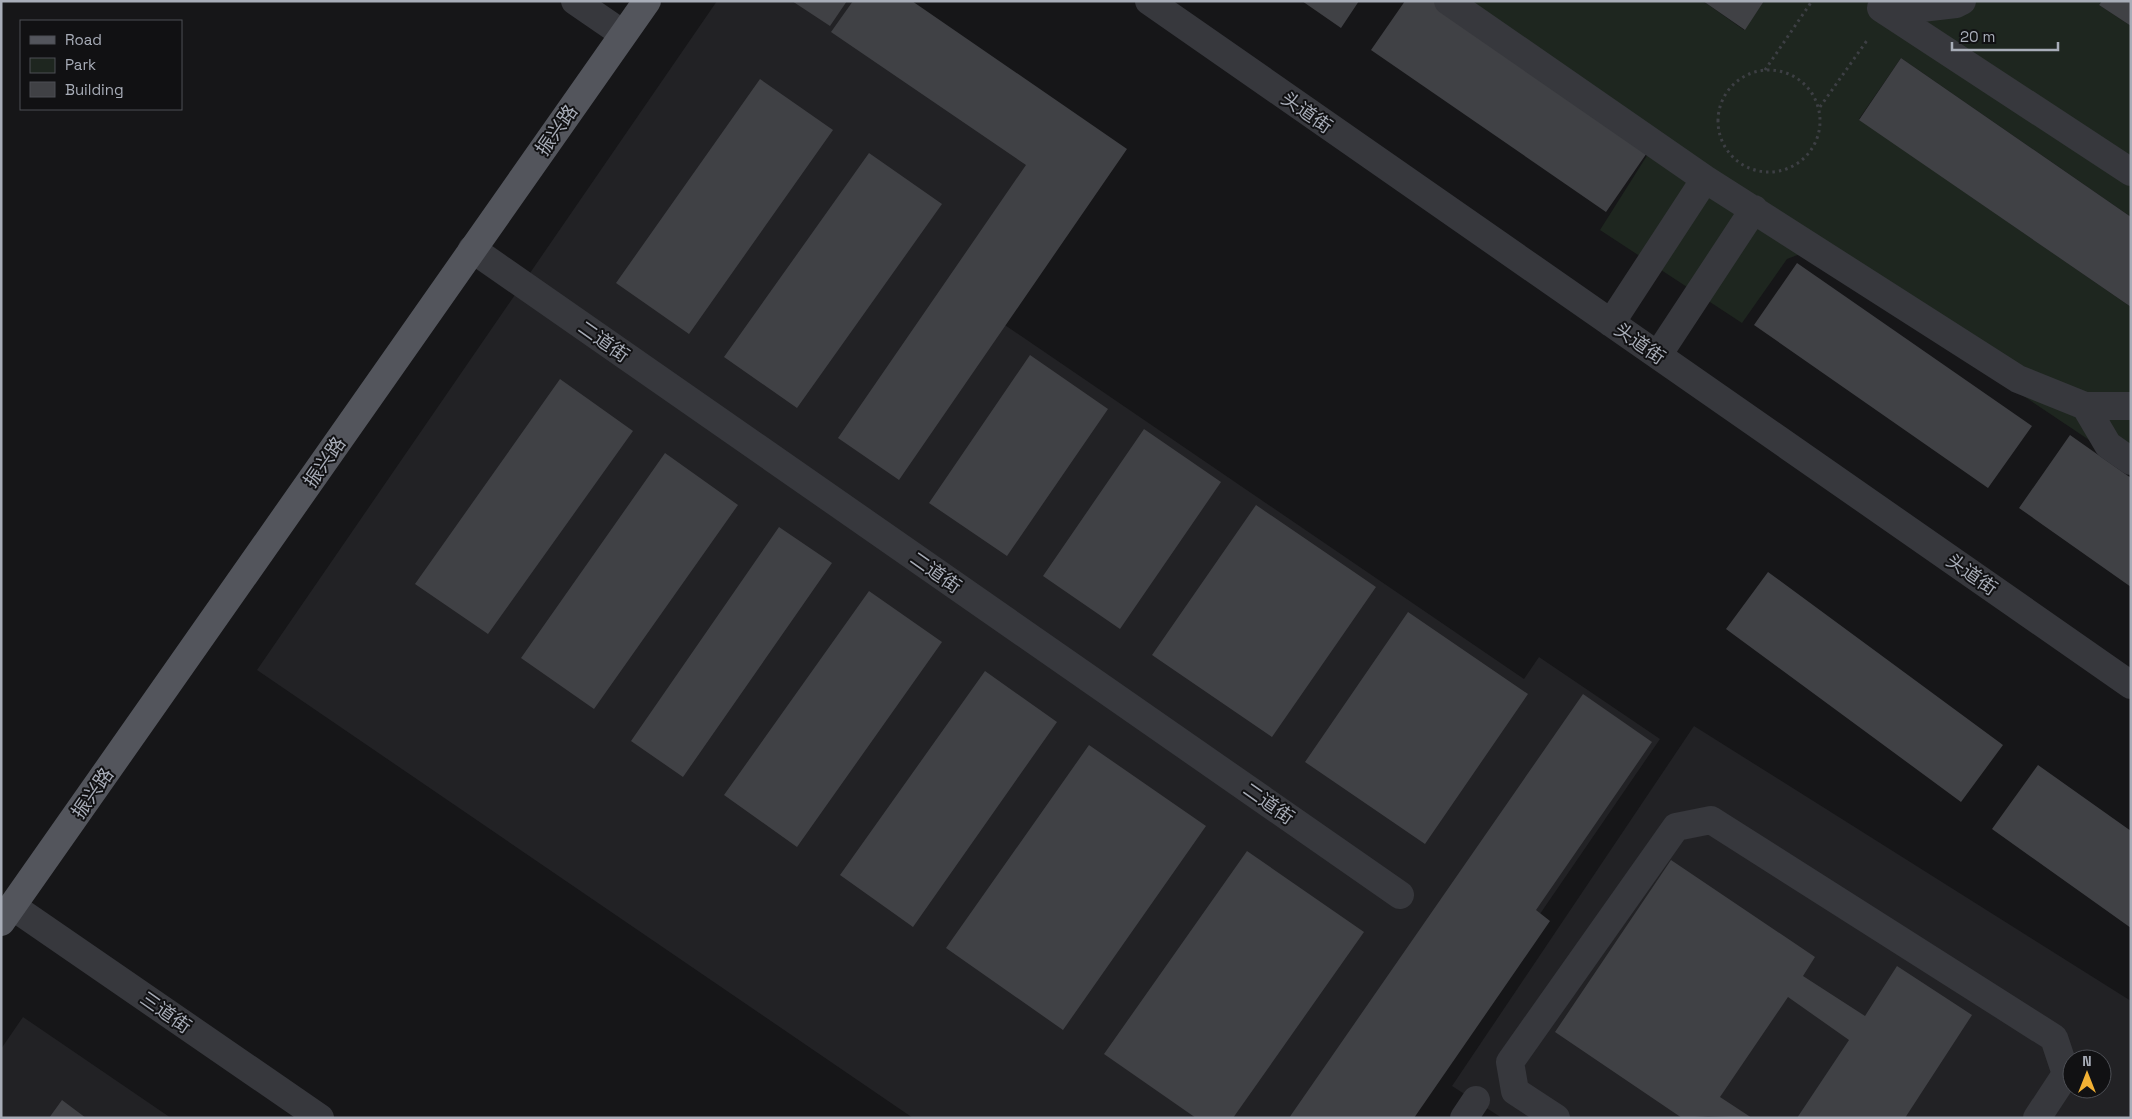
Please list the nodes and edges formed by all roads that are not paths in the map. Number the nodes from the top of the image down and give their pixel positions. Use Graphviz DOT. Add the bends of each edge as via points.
graph roads {
  1 [pos="575,1"];
  2 [pos="646,1"];
  3 [pos="1149,1"];
  4 [pos="1448,1"];
  5 [pos="1962,1"];
  6 [pos="1879,6"];
  7 [pos="624,34"];
  8 [pos="2131,172"];
  9 [pos="1705,179"];
  10 [pos="1754,209"];
  11 [pos="472,249"];
  12 [pos="1611,323"];
  13 [pos="1658,355"];
  14 [pos="2085,406"];
  15 [pos="2131,406"];
  16 [pos="2131,461"];
  17 [pos="2131,684"];
  18 [pos="1400,895"];
  19 [pos="7,914"];
  20 [pos="320,1118"];
  21 [pos="1556,1118"];
  22 [pos="2038,1118"];
  1 -- 7 [label="street"];
  2 -- 7 [label="main road, 振兴路"];
  3 -- 12 [label="street, 头道街"];
  4 -- 9 [label="street"];
  5 -- 6 [label="street" via="1956,4"];
  6 -- 8 [label="street"];
  7 -- 11 [label="main road, 振兴路"];
  9 -- 10 [label="street"];
  9 -- 12 [label="street"];
  10 -- 13 [label="street"];
  10 -- 14 [label="street" via="2018,379"];
  11 -- 18 [label="street, 二道街"];
  11 -- 19 [label="main road, 振兴路"];
  12 -- 13 [label="street, 头道街"];
  13 -- 17 [label="street, 头道街"];
  14 -- 15 [label="street"];
  14 -- 16 [label="street" via="2108,445"];
  19 -- 20 [label="street, 三道街"];
  21 -- 22 [label="street" via="1515,1091 1510,1062 1676,827 1711,820 2054,1038 2066,1074"];
}
